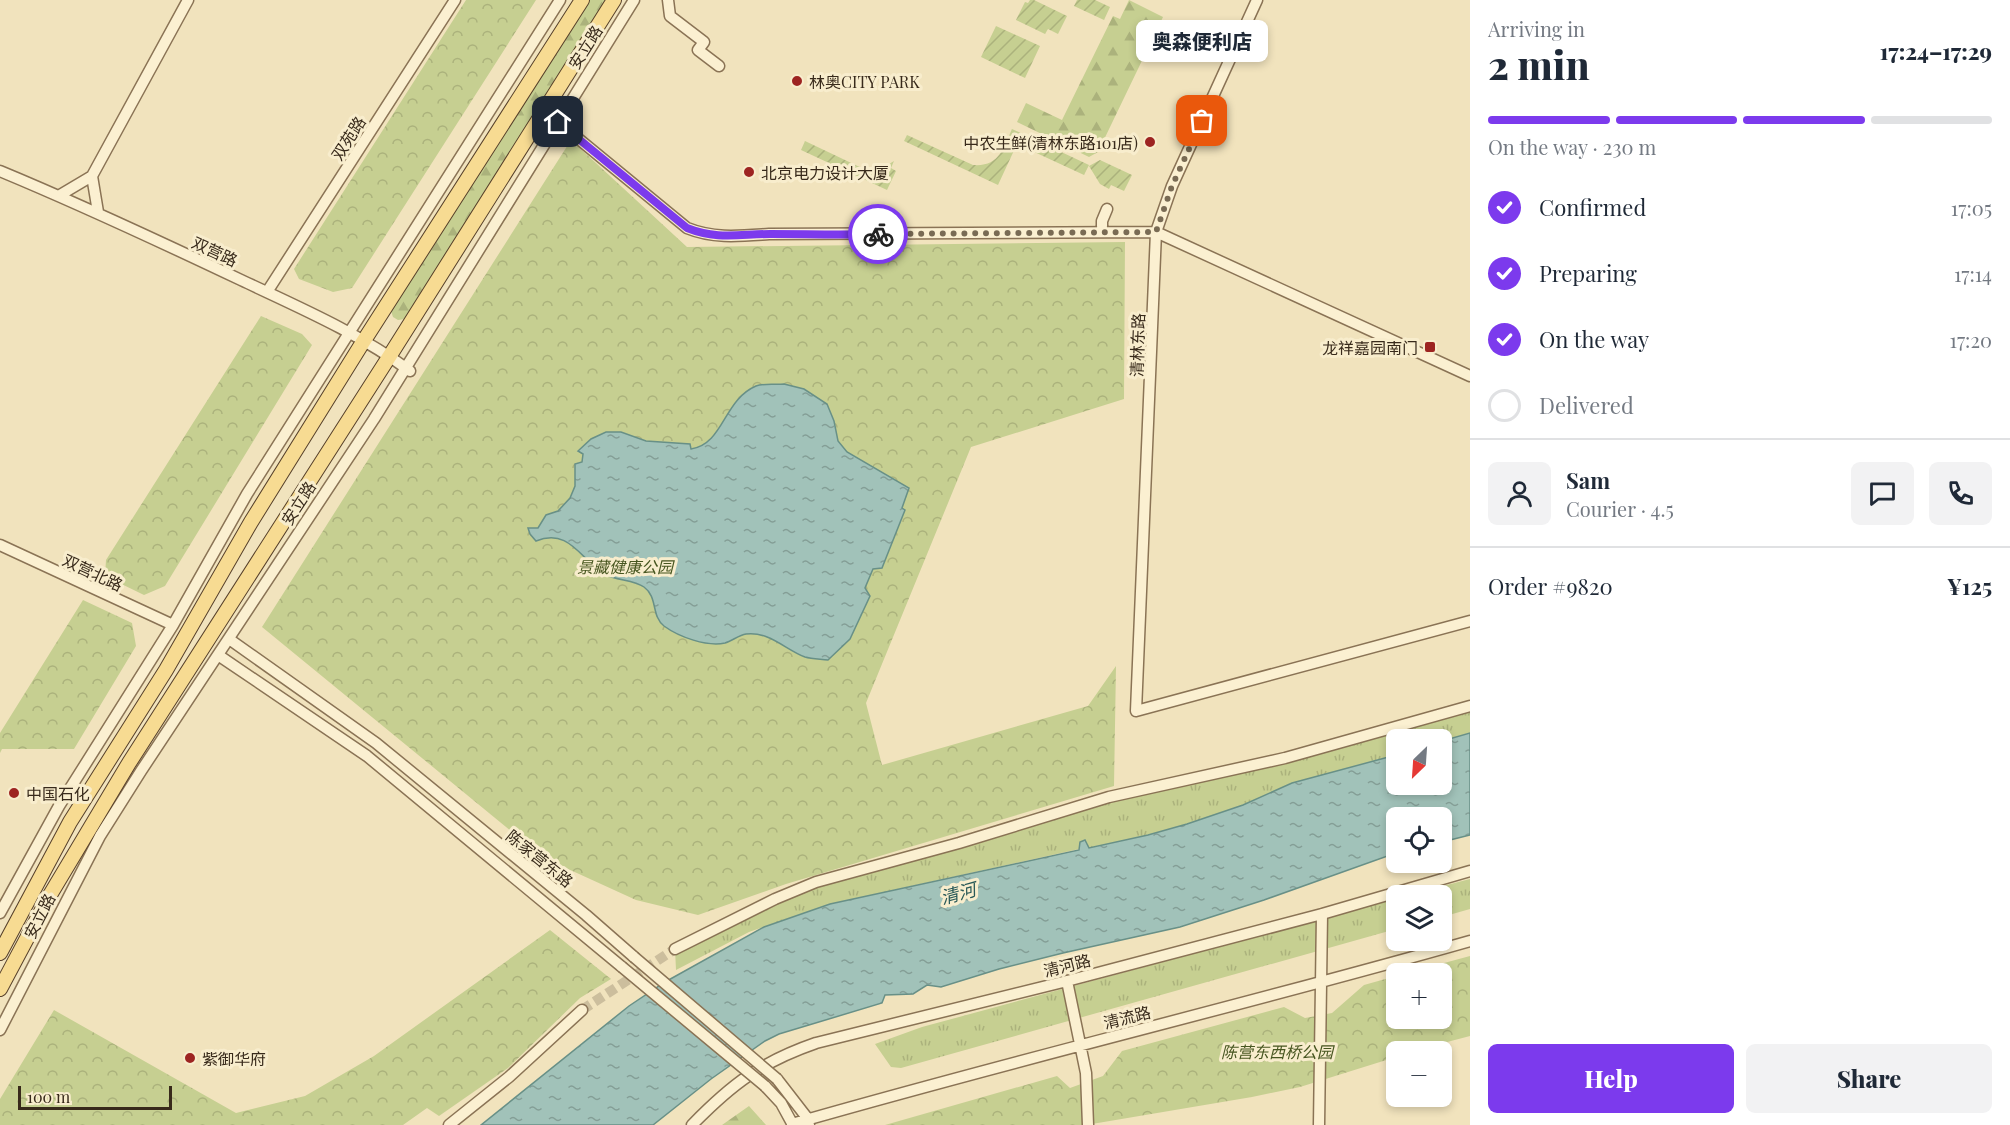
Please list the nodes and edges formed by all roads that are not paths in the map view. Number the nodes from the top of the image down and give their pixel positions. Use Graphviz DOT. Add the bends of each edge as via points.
graph roads {
  1 [pos="188,0"];
  2 [pos="454,0"];
  3 [pos="560,0"];
  4 [pos="582,0"];
  5 [pos="614,0"];
  6 [pos="634,0"];
  7 [pos="668,0"];
  8 [pos="1254,1"];
  9 [pos="719,66"];
  10 [pos="558,122"];
  11 [pos="0,171"];
  12 [pos="92,176"];
  13 [pos="60,195"];
  14 [pos="1107,209"];
  15 [pos="98,212"];
  16 [pos="1102,226"];
  17 [pos="1156,232"];
  18 [pos="267,292"];
  19 [pos="348,333"];
  20 [pos="363,342"];
  21 [pos="389,357"];
  22 [pos="408,369"];
  23 [pos="1470,376"];
  24 [pos="0,545"];
  25 [pos="1470,621"];
  26 [pos="173,625"];
  27 [pos="229,639"];
  28 [pos="218,655"];
  29 [pos="1470,706"];
  30 [pos="1470,871"];
  31 [pos="0,913"];
  32 [pos="1322,914"];
  33 [pos="1470,941"];
  34 [pos="675,950"];
  35 [pos="0,953"];
  36 [pos="1067,981"];
  37 [pos="1322,983"];
  38 [pos="0,989"];
  39 [pos="582,1010"];
  40 [pos="0,1030"];
  41 [pos="1080,1044"];
  42 [pos="809,1122"];
  43 [pos="792,1124"];
  44 [pos="449,1125"];
  45 [pos="692,1125"];
  46 [pos="1088,1125"];
  47 [pos="1319,1125"];
  1 -- 12 [label="street"];
  2 -- 18 [label="street, 双苑路"];
  3 -- 19 [label="street"];
  4 -- 20 [label="main road, 安立路"];
  5 -- 21 [label="main road, 安立路"];
  6 -- 10 [label="street, 安立路"];
  7 -- 9 [label="street" via="670,16 704,42 698,51"];
  8 -- 17 [label="street, 清林东路" via="1172,186"];
  10 -- 17 [label="street" via="687,228 711,236"];
  10 -- 22 [label="street, 安立路"];
  11 -- 13 [label="street, 双营路"];
  12 -- 13 [label="street"];
  12 -- 15 [label="street"];
  13 -- 15 [label="street, 双营路"];
  14 -- 16 [label="street"];
  15 -- 18 [label="street, 双营路"];
  17 -- 23 [label="street"];
  17 -- 25 [label="street, 清林东路" via="1137,711"];
  18 -- 19 [label="street, 双营路"];
  19 -- 20 [label="street, 双营路"];
  19 -- 26 [label="street" via="247,494"];
  20 -- 21 [label="street, 双营路"];
  20 -- 35 [label="main road, 安立路" via="70,822"];
  21 -- 22 [label="street, 双营路"];
  21 -- 38 [label="main road, 安立路" via="129,763 50,895"];
  22 -- 27 [label="street, 安立路"];
  24 -- 26 [label="street, 双营北路"];
  26 -- 31 [label="street" via="59,806"];
  27 -- 28 [label="street, 安立路"];
  27 -- 42 [label="street, 陈家营东路, bridge" via="376,743 586,915 777,1079"];
  28 -- 40 [label="street, 安立路" via="100,836"];
  28 -- 43 [label="street, 陈家营东路, bridge" via="367,756 765,1086"];
  29 -- 34 [label="street" via="1285,758 1108,797 816,882"];
  30 -- 32 [label="street, 清河路"];
  32 -- 36 [label="street, 清河路"];
  32 -- 37 [label="street"];
  33 -- 37 [label="street, 清流路"];
  36 -- 41 [label="street"];
  36 -- 45 [label="street, 清河路" via="782,1054 738,1081"];
  37 -- 41 [label="street, 清流路"];
  37 -- 47 [label="street"];
  39 -- 44 [label="street"];
  41 -- 42 [label="street, 清流路"];
  41 -- 46 [label="street" via="1088,1092"];
  42 -- 43 [label="street, 清流路"];
}
